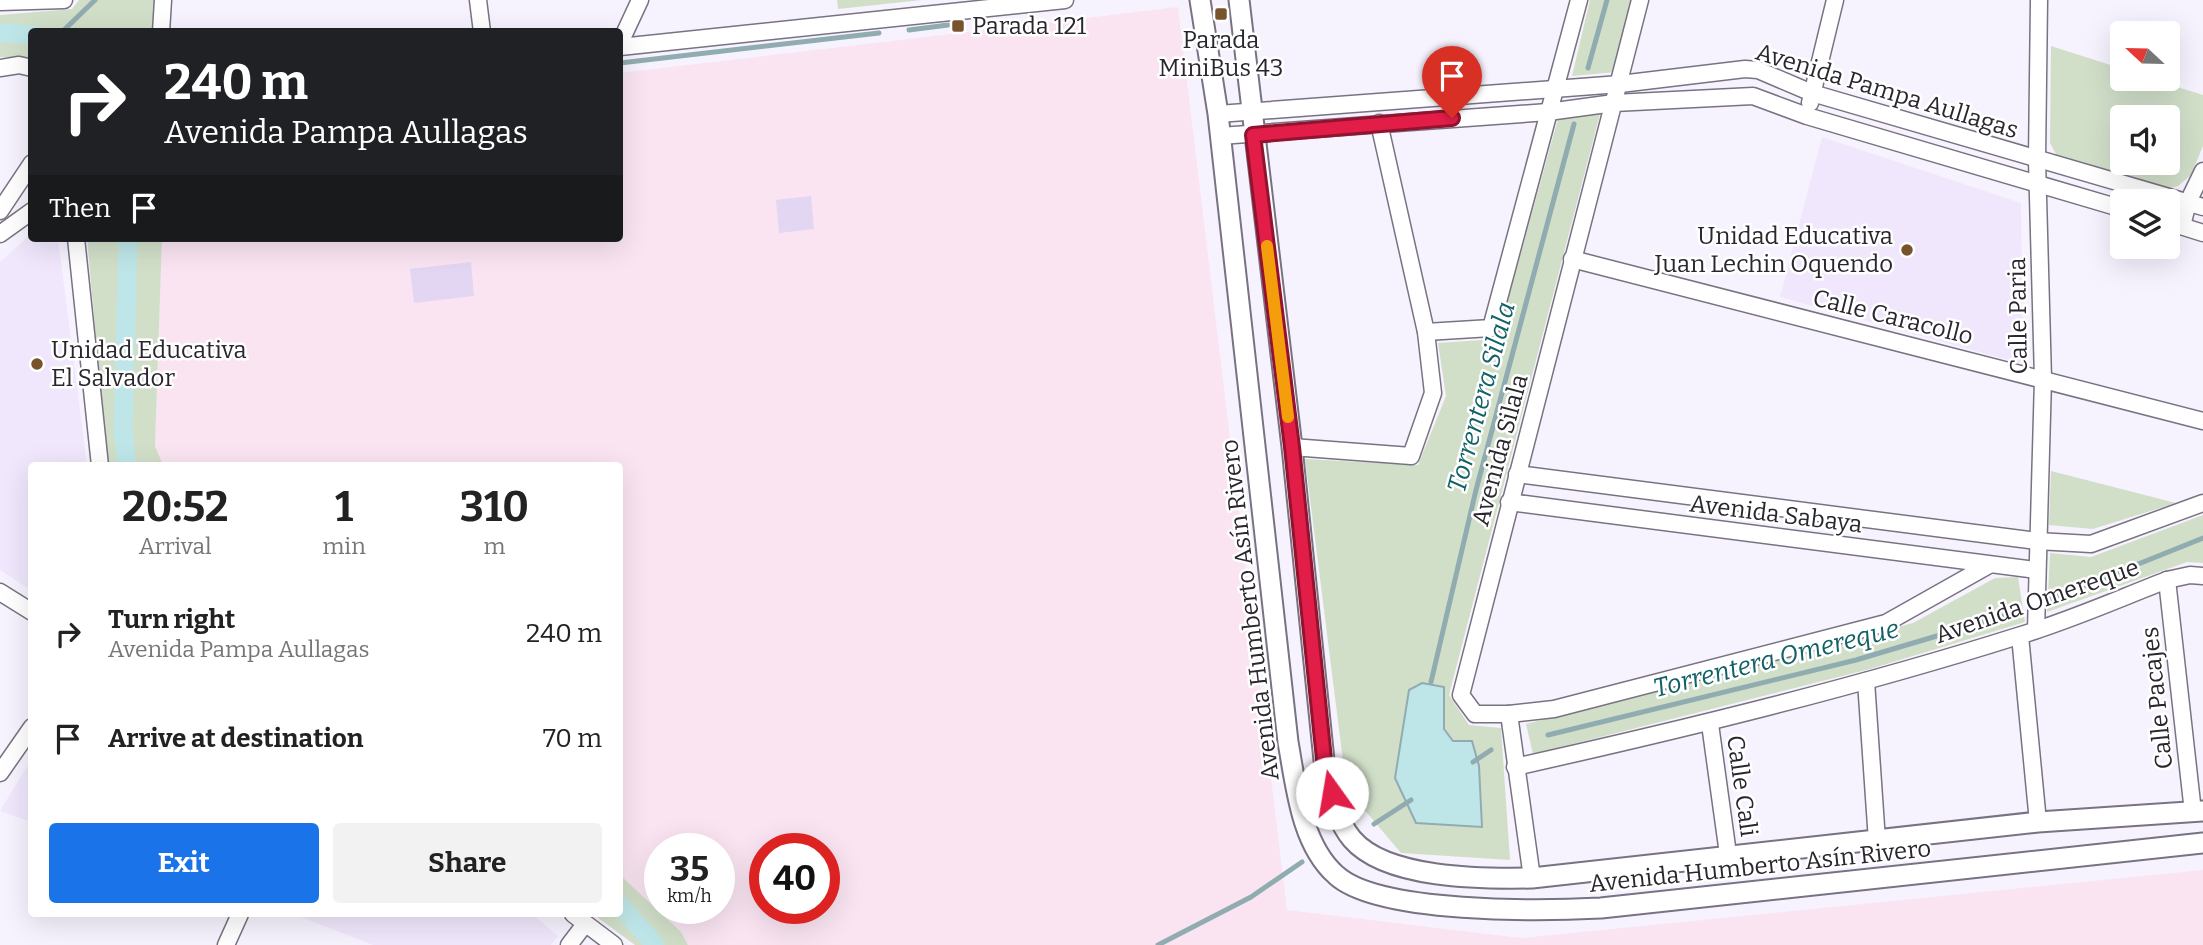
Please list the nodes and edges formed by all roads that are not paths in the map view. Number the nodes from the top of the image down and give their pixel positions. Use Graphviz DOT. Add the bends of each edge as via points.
graph roads {
  1 [pos="64,0"];
  2 [pos="163,0"];
  3 [pos="478,0"];
  4 [pos="640,0"];
  5 [pos="1065,0"];
  6 [pos="1200,0"];
  7 [pos="1239,0"];
  8 [pos="1579,0"];
  9 [pos="1640,0"];
  10 [pos="1835,0"];
  11 [pos="2039,0"];
  12 [pos="0,2"];
  13 [pos="987,4"];
  14 [pos="956,7"];
  15 [pos="162,28"];
  16 [pos="482,28"];
  17 [pos="623,38"];
  18 [pos="623,45"];
  19 [pos="28,67"];
  20 [pos="0,68"];
  21 [pos="1620,84"];
  22 [pos="1556,89"];
  23 [pos="1811,93"];
  24 [pos="1614,103"];
  25 [pos="1251,110"];
  26 [pos="1548,112"];
  27 [pos="1217,114"];
  28 [pos="1807,116"];
  29 [pos="1379,123"];
  30 [pos="1253,135"];
  31 [pos="1220,136"];
  32 [pos="2037,160"];
  33 [pos="28,169"];
  34 [pos="2203,171"];
  35 [pos="2039,185"];
  36 [pos="2196,204"];
  37 [pos="2110,205"];
  38 [pos="0,211"];
  39 [pos="28,214"];
  40 [pos="2180,219"];
  41 [pos="2180,226"];
  42 [pos="2203,233"];
  43 [pos="0,234"];
  44 [pos="76,242"];
  45 [pos="1572,259"];
  46 [pos="1426,332"];
  47 [pos="2043,379"];
  48 [pos="2203,421"];
  49 [pos="1292,447"];
  50 [pos="100,462"];
  51 [pos="1517,474"];
  52 [pos="1509,502"];
  53 [pos="2203,502"];
  54 [pos="2037,541"];
  55 [pos="1989,565"];
  56 [pos="2036,570"];
  57 [pos="2203,576"];
  58 [pos="2167,580"];
  59 [pos="0,592"];
  60 [pos="28,610"];
  61 [pos="2028,633"];
  62 [pos="1866,681"];
  63 [pos="1509,715"];
  64 [pos="1710,723"];
  65 [pos="28,733"];
  66 [pos="1322,736"];
  67 [pos="1288,742"];
  68 [pos="1515,767"];
  69 [pos="0,773"];
  70 [pos="2198,812"];
  71 [pos="2038,822"];
  72 [pos="1878,841"];
  73 [pos="2203,843"];
  74 [pos="1728,854"];
  75 [pos="1532,878"];
  76 [pos="239,917"];
  77 [pos="579,919"];
  78 [pos="226,945"];
  79 [pos="569,945"];
  80 [pos="614,945"];
  1 -- 12 [label="street"];
  2 -- 15 [label="street"];
  3 -- 16 [label="street"];
  4 -- 17 [label="street"];
  5 -- 13 [label="street"];
  6 -- 27 [label="street, Avenida Humberto Asín Rivero"];
  7 -- 25 [label="street, Avenida Humberto Asín Rivero"];
  8 -- 22 [label="street"];
  9 -- 21 [label="street, Avenida Silala"];
  10 -- 23 [label="street"];
  11 -- 32 [label="street, Calle Paria"];
  13 -- 14 [label="street"];
  14 -- 18 [label="street"];
  19 -- 20 [label="street"];
  21 -- 22 [label="street, Avenida Pampa Aullagas"];
  21 -- 23 [label="street, Avenida Pampa Aullagas" via="1745,69"];
  21 -- 24 [label="street, Avenida Silala"];
  22 -- 25 [label="street, Avenida Pampa Aullagas"];
  22 -- 26 [label="street"];
  23 -- 28 [label="street"];
  23 -- 32 [label="street, Avenida Pampa Aullagas"];
  24 -- 26 [label="street, Avenida Pampa Aullagas"];
  24 -- 28 [label="street, Avenida Pampa Aullagas" via="1753,96"];
  24 -- 45 [label="street, Avenida Silala"];
  25 -- 27 [label="street, Avenida Pampa Aullagas"];
  25 -- 30 [label="street, Avenida Humberto Asín Rivero"];
  26 -- 29 [label="street, Avenida Pampa Aullagas"];
  26 -- 46 [label="street" via="1491,328"];
  27 -- 31 [label="street, Avenida Humberto Asín Rivero"];
  28 -- 35 [label="street, Avenida Pampa Aullagas"];
  29 -- 30 [label="street, Avenida Pampa Aullagas"];
  29 -- 46 [label="street"];
  30 -- 31 [label="street, Avenida Pampa Aullagas"];
  30 -- 49 [label="street, Avenida Humberto Asín Rivero"];
  31 -- 67 [label="street, Avenida Humberto Asín Rivero"];
  32 -- 35 [label="street, Calle Paria"];
  32 -- 36 [label="street, Avenida Pampa Aullagas"];
  33 -- 38 [label="street"];
  34 -- 36 [label="street"];
  35 -- 37 [label="street, Avenida Pampa Aullagas"];
  35 -- 47 [label="street, Calle Paria"];
  36 -- 40 [label="street"];
  39 -- 43 [label="street"];
  41 -- 42 [label="street"];
  44 -- 50 [label="street"];
  45 -- 47 [label="street, Calle Caracollo"];
  45 -- 51 [label="street, Avenida Silala"];
  46 -- 49 [label="street" via="1433,393 1411,456"];
  47 -- 48 [label="street, Calle Caracollo"];
  47 -- 54 [label="street, Calle Paria"];
  49 -- 66 [label="street, Avenida Humberto Asín Rivero"];
  51 -- 52 [label="street, Avenida Silala"];
  51 -- 54 [label="street, Avenida Sabaya"];
  52 -- 55 [label="street, Avenida Sabaya"];
  52 -- 63 [label="street, Avenida Silala" via="1461,695 1475,714"];
  53 -- 54 [label="street, Avenida Omereque" via="2091,544"];
  54 -- 56 [label="street, Calle Paria"];
  55 -- 56 [label="street, Avenida Sabaya"];
  55 -- 63 [label="street, Avenida Omereque" via="1886,623 1554,709"];
  56 -- 61 [label="street, Calle Paria"];
  57 -- 58 [label="street, Avenida Omereque"];
  58 -- 61 [label="street, Avenida Omereque"];
  58 -- 70 [label="street, Calle Pacajes"];
  59 -- 60 [label="street"];
  61 -- 62 [label="street, Avenida Omereque"];
  61 -- 71 [label="street, Calle Paria"];
  62 -- 64 [label="street, Avenida Omereque"];
  62 -- 72 [label="street"];
  63 -- 68 [label="street"];
  64 -- 68 [label="street, Avenida Omereque"];
  64 -- 74 [label="street, Calle Cali"];
  65 -- 69 [label="street"];
  66 -- 67 [label="street"];
  66 -- 75 [label="street, Avenida Humberto Asín Rivero" via="1325,769 1339,817 1352,839 1372,857 1397,867"];
  67 -- 73 [label="street, Avenida Humberto Asín Rivero" via="1316,848 1334,874 1353,889 1387,898 1520,912 1601,908"];
  68 -- 75 [label="street"];
  70 -- 71 [label="street, Avenida Humberto Asín Rivero"];
  71 -- 72 [label="street, Avenida Humberto Asín Rivero"];
  72 -- 74 [label="street, Avenida Humberto Asín Rivero"];
  74 -- 75 [label="street, Avenida Humberto Asín Rivero"];
  76 -- 78 [label="street"];
  77 -- 79 [label="street"];
  77 -- 80 [label="street"];
}
